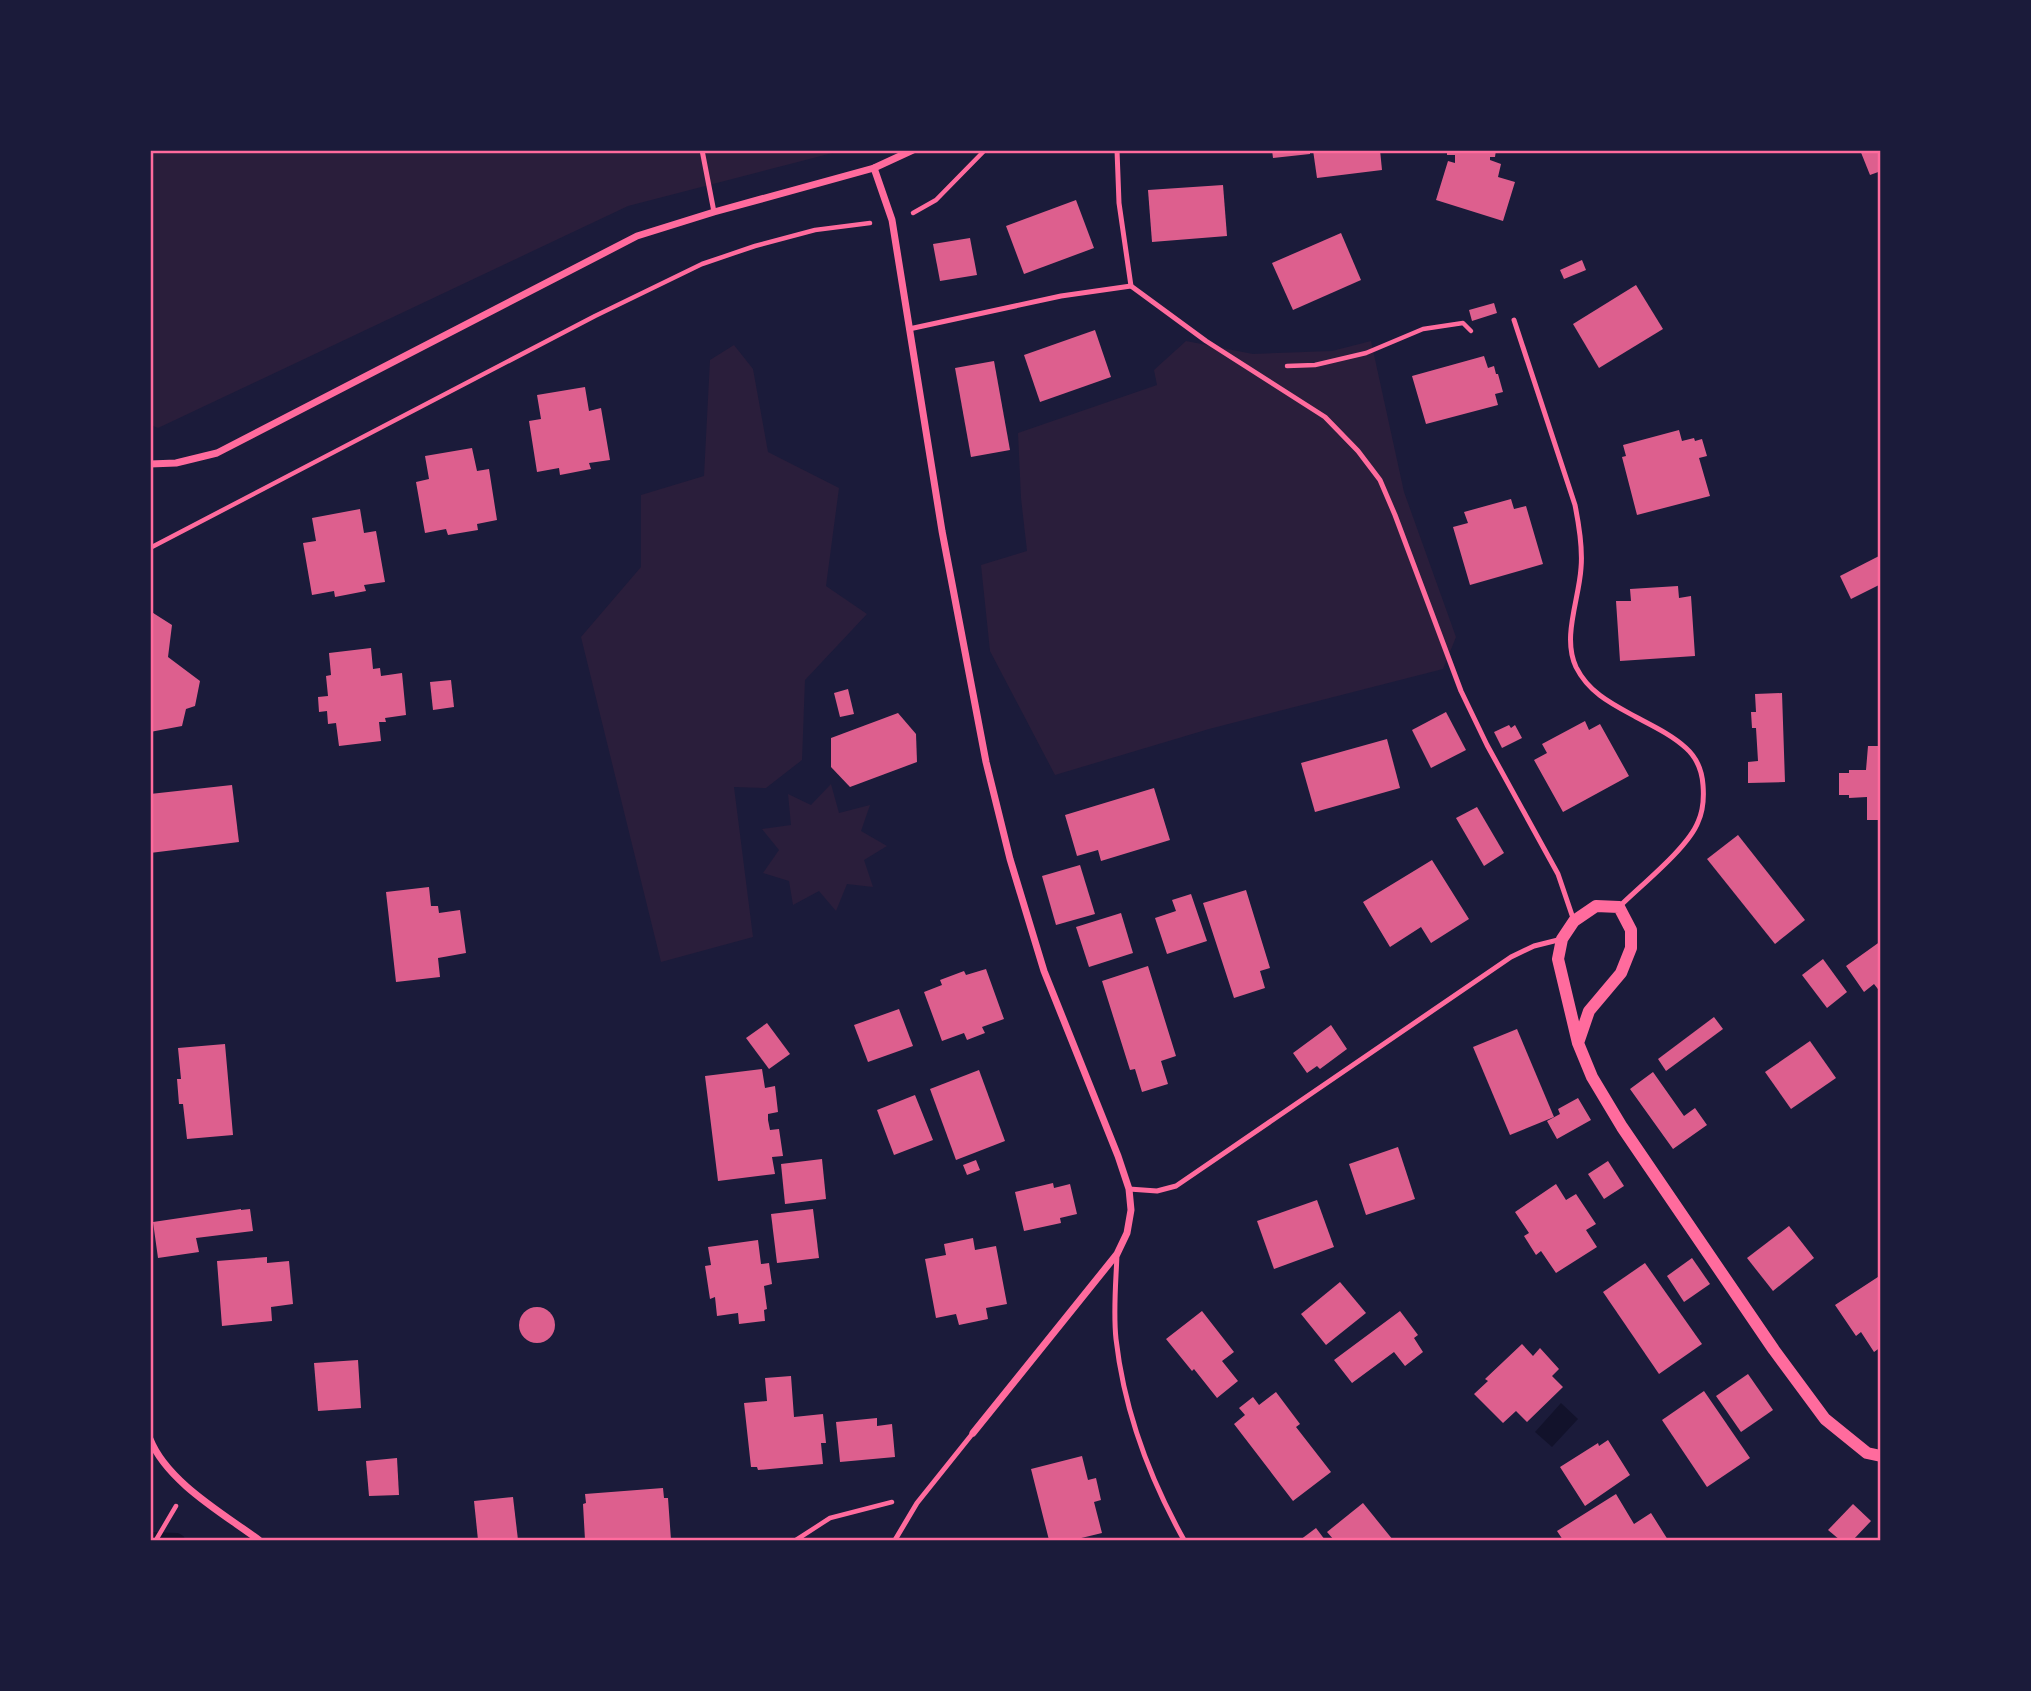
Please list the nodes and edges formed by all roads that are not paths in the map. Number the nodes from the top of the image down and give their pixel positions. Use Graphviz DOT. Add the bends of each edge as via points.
graph roads {
  1 [pos="702,150"];
  2 [pos="913,150"];
  3 [pos="1117,150"];
  4 [pos="874,168"];
  5 [pos="714,212"];
  6 [pos="1131,286"];
  7 [pos="1514,320"];
  8 [pos="909,329"];
  9 [pos="150,464"];
  10 [pos="1619,907"];
  11 [pos="1574,921"];
  12 [pos="1562,939"];
  13 [pos="1578,1043"];
  14 [pos="1129,1189"];
  15 [pos="1117,1254"];
  16 [pos="973,1433"];
  17 [pos="150,1439"];
  18 [pos="1881,1456"];
  19 [pos="259,1541"];
  20 [pos="895,1541"];
  21 [pos="1184,1541"];
  1 -- 5 [label="lane"];
  2 -- 4 [label="street"];
  3 -- 6 [label="lane"];
  4 -- 5 [label="street"];
  4 -- 8 [label="street" via="892,220"];
  5 -- 9 [label="street" via="637,236 217,453"];
  6 -- 8 [label="lane"];
  6 -- 11 [label="lane" via="1206,341 1325,417 1380,480 1461,691 1558,874"];
  7 -- 10 [label="lane" via="1575,505 1582,566 1571,651 1577,667 1587,686 1602,699 1685,747 1702,778 1704,799 1698,823 1685,842"];
  8 -- 14 [label="street" via="986,762 1010,859 1044,971"];
  10 -- 11 [label="street" via="1596,906"];
  10 -- 13 [label="street" via="1631,930 1630,948 1621,973 1589,1011"];
  11 -- 12 [label="street"];
  12 -- 13 [label="street" via="1558,960"];
  12 -- 14 [label="lane" via="1511,957 1176,1186 1157,1191"];
  13 -- 18 [label="street" via="1592,1077 1622,1126 1774,1350 1825,1419 1867,1453"];
  14 -- 15 [label="street" via="1127,1233"];
  15 -- 16 [label="street"];
  15 -- 21 [label="lane" via="1116,1337 1124,1383 1146,1460"];
  16 -- 20 [label="lane" via="917,1503"];
  17 -- 19 [label="street" via="187,1487"];
}
